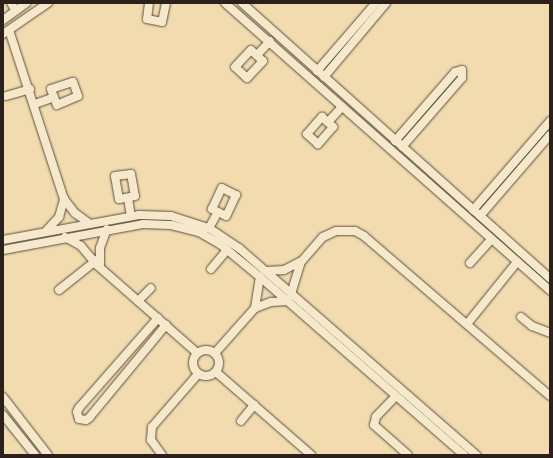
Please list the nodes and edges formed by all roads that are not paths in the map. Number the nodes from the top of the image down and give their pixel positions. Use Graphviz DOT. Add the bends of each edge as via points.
graph roads {
  1 [pos="11,3"];
  2 [pos="26,3"];
  3 [pos="48,3"];
  4 [pos="149,3"];
  5 [pos="166,3"];
  6 [pos="225,3"];
  7 [pos="376,3"];
  8 [pos="386,3"];
  9 [pos="246,4"];
  10 [pos="16,10"];
  11 [pos="3,20"];
  12 [pos="354,28"];
  13 [pos="6,32"];
  14 [pos="361,35"];
  15 [pos="270,41"];
  16 [pos="257,55"];
  17 [pos="317,71"];
  18 [pos="324,77"];
  19 [pos="30,89"];
  20 [pos="6,96"];
  21 [pos="434,96"];
  22 [pos="54,97"];
  23 [pos="441,102"];
  24 [pos="35,104"];
  25 [pos="342,107"];
  26 [pos="550,121"];
  27 [pos="328,122"];
  28 [pos="550,136"];
  29 [pos="395,141"];
  30 [pos="530,144"];
  31 [pos="402,147"];
  32 [pos="538,150"];
  33 [pos="447,187"];
  34 [pos="440,195"];
  35 [pos="128,198"];
  36 [pos="64,199"];
  37 [pos="473,210"];
  38 [pos="218,212"];
  39 [pos="131,216"];
  40 [pos="480,216"];
  41 [pos="89,223"];
  42 [pos="209,228"];
  43 [pos="107,229"];
  44 [pos="47,230"];
  45 [pos="65,237"];
  46 [pos="3,240"];
  47 [pos="491,240"];
  48 [pos="3,250"];
  49 [pos="227,250"];
  50 [pos="97,261"];
  51 [pos="301,262"];
  52 [pos="518,262"];
  53 [pos="470,263"];
  54 [pos="211,269"];
  55 [pos="263,274"];
  56 [pos="550,278"];
  57 [pos="151,288"];
  58 [pos="59,290"];
  59 [pos="550,291"];
  60 [pos="290,298"];
  61 [pos="138,301"];
  62 [pos="255,308"];
  63 [pos="309,315"];
  64 [pos="522,317"];
  65 [pos="158,318"];
  66 [pos="467,324"];
  67 [pos="166,325"];
  68 [pos="550,333"];
  69 [pos="197,353"];
  70 [pos="215,353"];
  71 [pos="216,372"];
  72 [pos="198,374"];
  73 [pos="396,396"];
  74 [pos="550,396"];
  75 [pos="3,397"];
  76 [pos="254,405"];
  77 [pos="3,415"];
  78 [pos="241,421"];
  79 [pos="35,455"];
  80 [pos="48,455"];
  81 [pos="162,455"];
  82 [pos="311,455"];
  83 [pos="408,455"];
  84 [pos="464,455"];
  85 [pos="476,455"];
  1 -- 10 [label="street"];
  2 -- 10 [label="street"];
  3 -- 13 [label="street"];
  4 -- 5 [label="street" via="147,19 162,22"];
  6 -- 15 [label="street"];
  7 -- 12 [label="street"];
  8 -- 14 [label="street"];
  9 -- 17 [label="street"];
  10 -- 11 [label="street"];
  12 -- 14 [label="street"];
  12 -- 17 [label="street"];
  13 -- 19 [label="street"];
  14 -- 18 [label="street"];
  15 -- 16 [label="street"];
  15 -- 25 [label="street"];
  17 -- 18 [label="street"];
  18 -- 29 [label="street"];
  19 -- 20 [label="street"];
  19 -- 24 [label="street"];
  21 -- 23 [label="street"];
  21 -- 23 [label="street" via="457,70 462,70 462,78"];
  21 -- 29 [label="street"];
  22 -- 24 [label="street"];
  23 -- 31 [label="street"];
  24 -- 36 [label="street"];
  25 -- 27 [label="street"];
  25 -- 34 [label="street"];
  26 -- 30 [label="street"];
  28 -- 32 [label="street"];
  29 -- 31 [label="street"];
  30 -- 32 [label="street"];
  30 -- 37 [label="street"];
  31 -- 33 [label="street"];
  32 -- 40 [label="street"];
  33 -- 34 [label="street"];
  33 -- 37 [label="street"];
  34 -- 47 [label="street"];
  35 -- 39 [label="street"];
  36 -- 41 [label="street" via="75,213"];
  36 -- 44 [label="street" via="60,217"];
  37 -- 40 [label="street"];
  38 -- 42 [label="street"];
  39 -- 41 [label="street"];
  39 -- 42 [label="street" via="171,216"];
  40 -- 56 [label="street"];
  41 -- 44 [label="street"];
  42 -- 55 [label="street" via="233,243"];
  43 -- 45 [label="street"];
  43 -- 49 [label="street" via="143,224 171,225 199,232"];
  43 -- 50 [label="street"];
  44 -- 46 [label="street"];
  45 -- 48 [label="street"];
  45 -- 50 [label="street" via="81,246"];
  47 -- 52 [label="street"];
  47 -- 53 [label="street"];
  49 -- 54 [label="street"];
  49 -- 55 [label="street"];
  50 -- 58 [label="street"];
  50 -- 61 [label="street"];
  51 -- 55 [label="street" via="284,270"];
  51 -- 60 [label="street"];
  51 -- 66 [label="street" via="327,235 341,230 355,231"];
  52 -- 59 [label="street"];
  52 -- 66 [label="street"];
  55 -- 60 [label="street"];
  55 -- 62 [label="street"];
  57 -- 61 [label="street"];
  60 -- 62 [label="street"];
  60 -- 63 [label="street"];
  61 -- 65 [label="street"];
  62 -- 70 [label="street"];
  63 -- 73 [label="street"];
  63 -- 85 [label="street"];
  64 -- 68 [label="street" via="532,326"];
  65 -- 67 [label="street"];
  65 -- 67 [label="street" via="80,408 77,412 79,418 89,418"];
  66 -- 74 [label="street"];
  67 -- 69 [label="street"];
  69 -- 70 [label="street" via="206,349"];
  69 -- 72 [label="street" via="192,365"];
  70 -- 71 [label="street" via="219,362"];
  71 -- 72 [label="street" via="207,376"];
  71 -- 76 [label="street"];
  72 -- 81 [label="street" via="152,427 151,440"];
  73 -- 83 [label="street" via="376,417 374,426"];
  73 -- 84 [label="street"];
  75 -- 80 [label="street"];
  76 -- 78 [label="street"];
  76 -- 82 [label="street"];
  77 -- 79 [label="street"];
}
